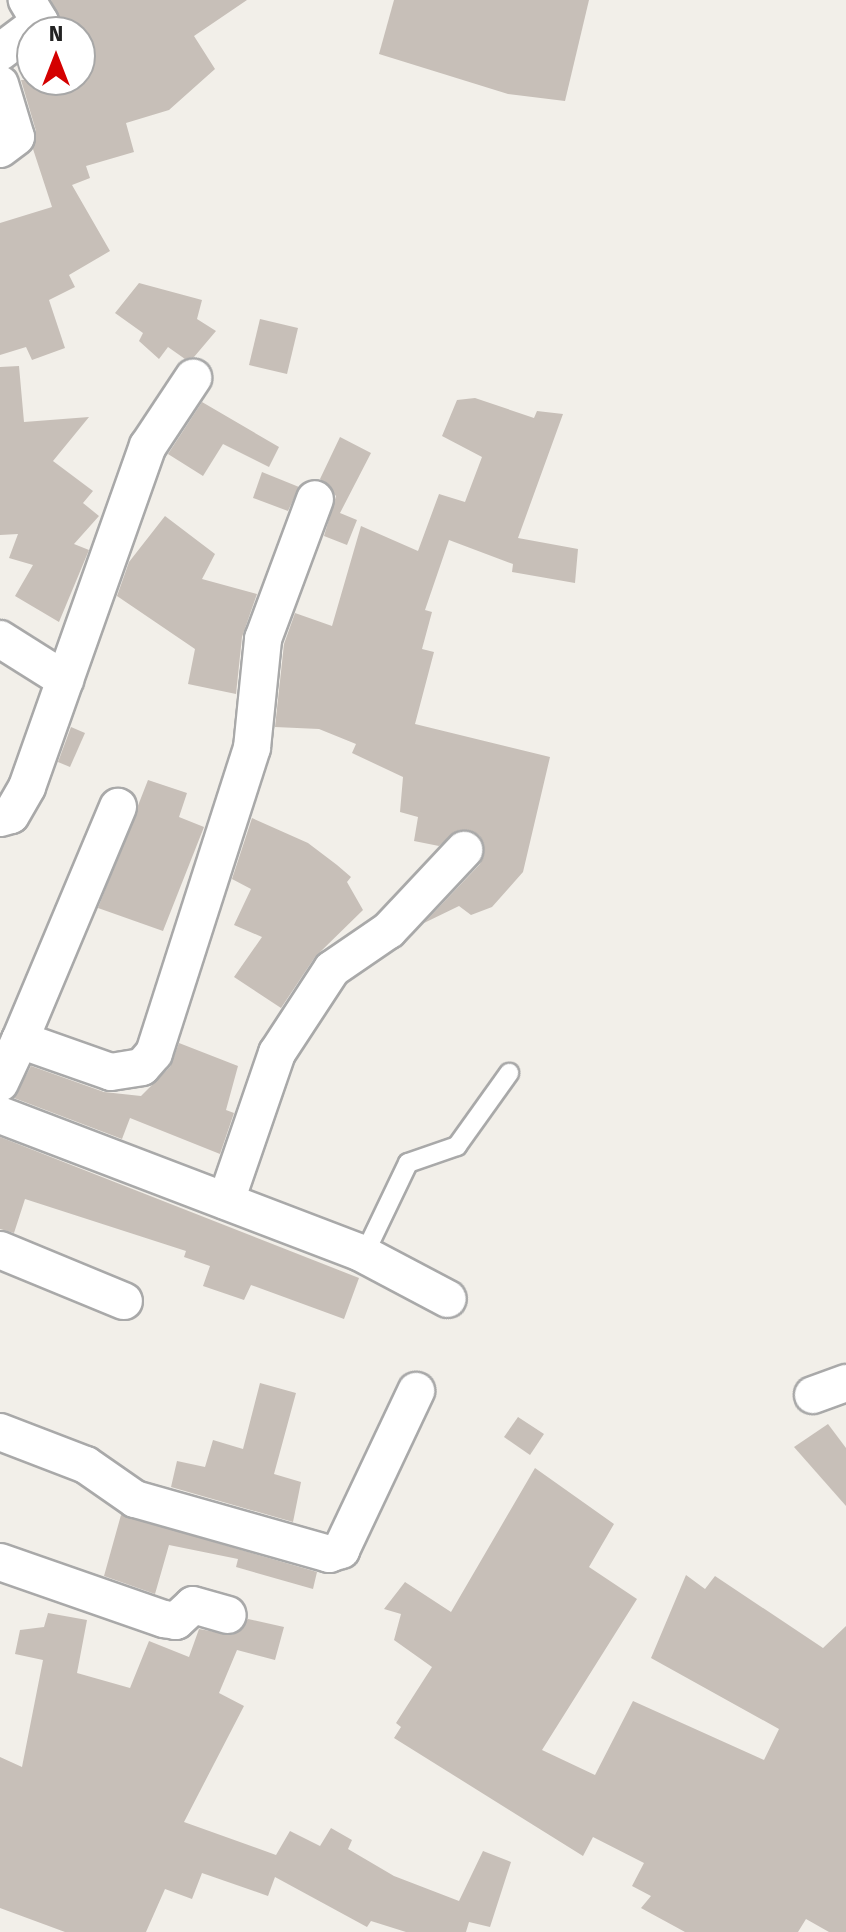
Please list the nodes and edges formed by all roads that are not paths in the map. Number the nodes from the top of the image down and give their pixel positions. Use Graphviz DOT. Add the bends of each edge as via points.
graph roads {
  1 [pos="27,0"];
  2 [pos="0,52"];
  3 [pos="0,84"];
  4 [pos="0,149"];
  5 [pos="193,378"];
  6 [pos="315,499"];
  7 [pos="0,639"];
  8 [pos="65,680"];
  9 [pos="118,807"];
  10 [pos="0,818"];
  11 [pos="464,850"];
  12 [pos="20,1040"];
  13 [pos="509,1073"];
  14 [pos="0,1083"];
  15 [pos="0,1115"];
  16 [pos="226,1201"];
  17 [pos="0,1250"];
  18 [pos="364,1255"];
  19 [pos="448,1299"];
  20 [pos="124,1301"];
  21 [pos="416,1391"];
  22 [pos="0,1432"];
  23 [pos="0,1562"];
  24 [pos="228,1615"];
  1 -- 2 [label="street" via="40,22"];
  3 -- 4 [label="street" via="16,137"];
  5 -- 8 [label="street" via="148,446"];
  6 -- 12 [label="street" via="263,639 252,748 154,1053 142,1067 111,1072"];
  7 -- 8 [label="street"];
  8 -- 10 [label="street" via="27,787 11,815"];
  9 -- 12 [label="street"];
  11 -- 16 [label="street" via="389,930 332,969 277,1053"];
  12 -- 14 [label="street"];
  13 -- 18 [label="lane" via="457,1146 408,1163"];
  15 -- 16 [label="street"];
  16 -- 18 [label="street"];
  17 -- 20 [label="street"];
  18 -- 19 [label="street"];
  21 -- 22 [label="street" via="341,1550 329,1554 135,1499 86,1465"];
  23 -- 24 [label="street" via="164,1619 176,1621 193,1605"];
}
